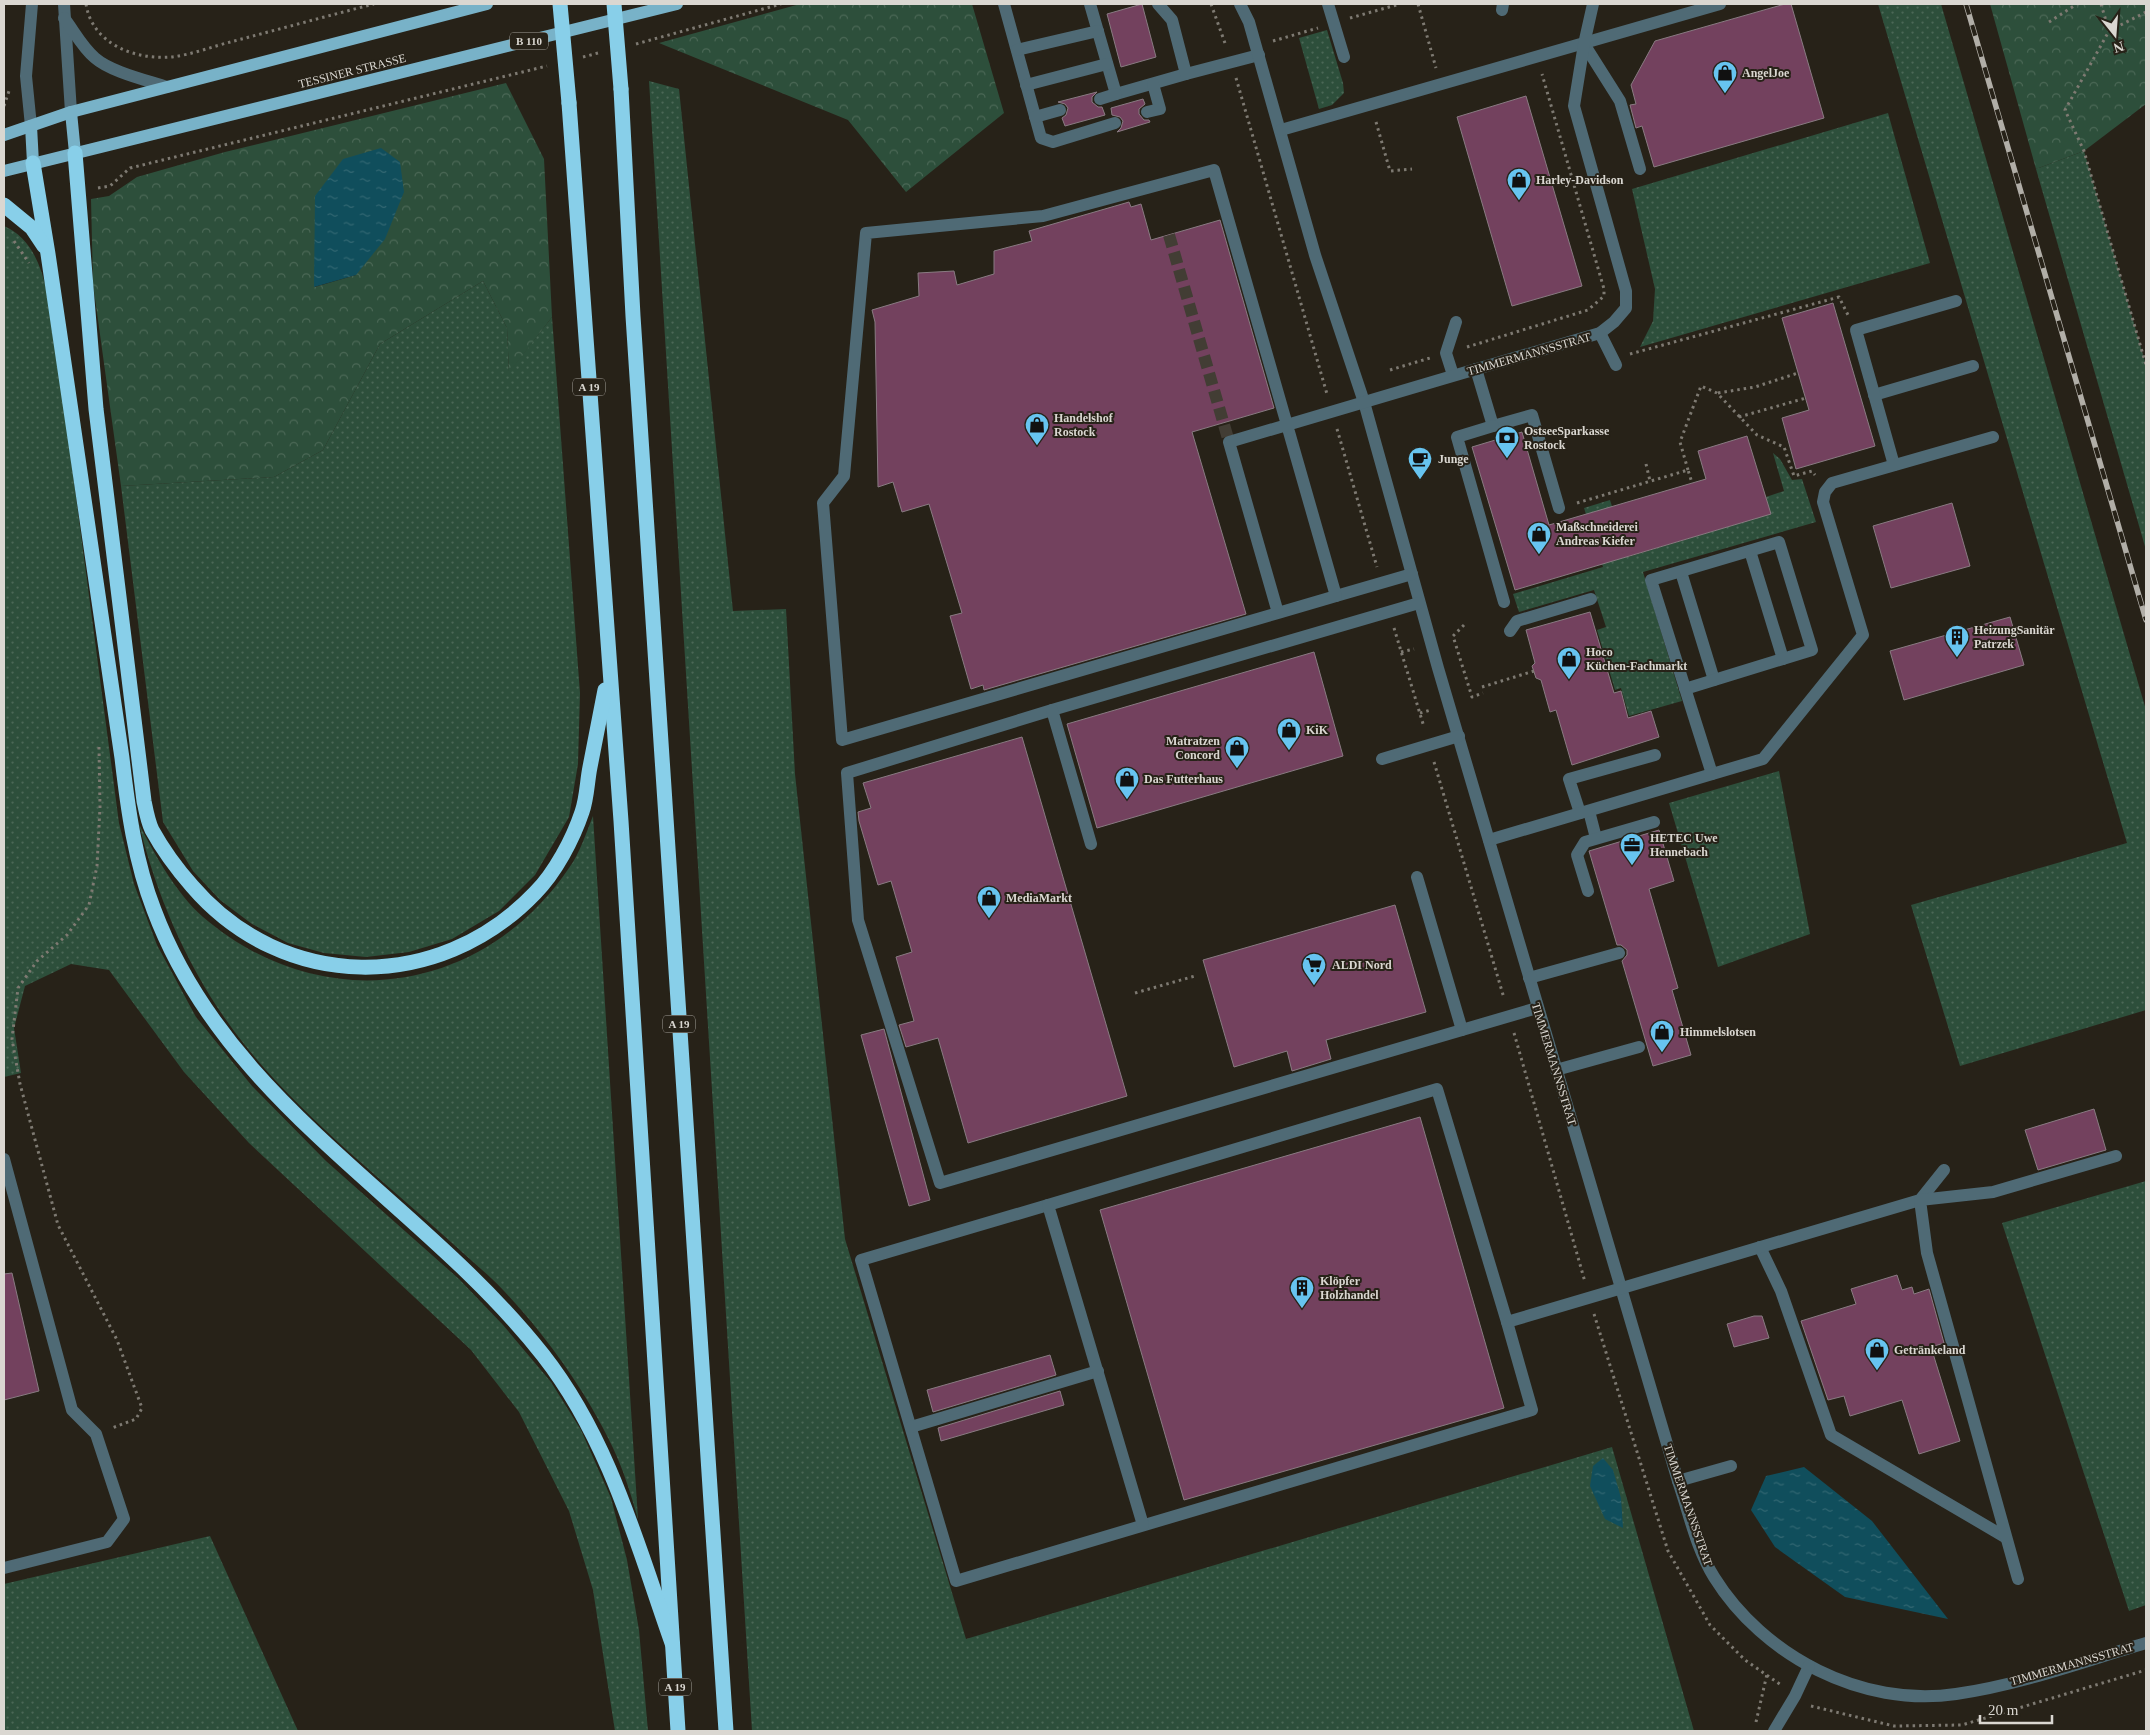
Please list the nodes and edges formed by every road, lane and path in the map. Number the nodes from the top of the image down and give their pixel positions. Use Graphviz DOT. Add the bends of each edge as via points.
graph roads {
  1 [pos="32,4"];
  2 [pos="64,4"];
  3 [pos="86,4"];
  4 [pos="374,4"];
  5 [pos="487,4"];
  6 [pos="560,4"];
  7 [pos="614,4"];
  8 [pos="677,4"];
  9 [pos="781,4"];
  10 [pos="1004,4"];
  11 [pos="1090,4"];
  12 [pos="1158,4"];
  13 [pos="1212,4"];
  14 [pos="1240,4"];
  15 [pos="1248,4"];
  16 [pos="1328,4"];
  17 [pos="1418,4"];
  18 [pos="1593,4"];
  19 [pos="1720,4"];
  20 [pos="2077,4"];
  21 [pos="2101,4"];
  22 [pos="2146,12"];
  23 [pos="64,18"];
  24 [pos="1249,22"];
  25 [pos="2049,22"];
  26 [pos="1098,30"];
  27 [pos="2109,31"];
  28 [pos="634,44"];
  29 [pos="1584,44"];
  30 [pos="1017,50"];
  31 [pos="606,52"];
  32 [pos="1258,55"];
  33 [pos="1536,56"];
  34 [pos="1344,57"];
  35 [pos="578,59"];
  36 [pos="1231,62"];
  37 [pos="1108,64"];
  38 [pos="549,66"];
  39 [pos="1186,74"];
  40 [pos="1153,84"];
  41 [pos="1441,84"];
  42 [pos="1026,85"];
  43 [pos="167,87"];
  44 [pos="8,92"];
  45 [pos="1116,94"];
  46 [pos="1100,99"];
  47 [pos="1371,105"];
  48 [pos="4,106"];
  49 [pos="1060,110"];
  50 [pos="71,112"];
  51 [pos="1147,112"];
  52 [pos="1035,117"];
  53 [pos="1115,123"];
  54 [pos="31,126"];
  55 [pos="1281,130"];
  56 [pos="4,135"];
  57 [pos="75,153"];
  58 [pos="33,163"];
  59 [pos="1412,169"];
  60 [pos="1640,169"];
  61 [pos="4,170"];
  62 [pos="110,186"];
  63 [pos="4,205"];
  64 [pos="9,237"];
  65 [pos="48,254"];
  66 [pos="30,265"];
  67 [pos="1956,300"];
  68 [pos="1456,322"];
  69 [pos="1856,330"];
  70 [pos="1600,333"];
  71 [pos="1446,353"];
  72 [pos="1614,362"];
  73 [pos="2146,365"];
  74 [pos="1973,366"];
  75 [pos="1476,369"];
  76 [pos="1390,370"];
  77 [pos="1798,373"];
  78 [pos="1454,376"];
  79 [pos="1717,393"];
  80 [pos="1874,394"];
  81 [pos="1806,398"];
  82 [pos="1364,402"];
  83 [pos="1332,412"];
  84 [pos="1739,417"];
  85 [pos="1287,425"];
  86 [pos="1493,426"];
  87 [pos="1993,437"];
  88 [pos="1646,464"];
  89 [pos="1894,465"];
  90 [pos="1688,470"];
  91 [pos="1650,481"];
  92 [pos="1692,483"];
  93 [pos="1825,492"];
  94 [pos="1559,508"];
  95 [pos="1750,551"];
  96 [pos="1681,572"];
  97 [pos="1412,574"];
  98 [pos="1382,583"];
  99 [pos="1336,596"];
  100 [pos="1591,599"];
  101 [pos="1504,602"];
  102 [pos="1419,603"];
  103 [pos="1389,612"];
  104 [pos="1278,613"];
  105 [pos="1464,625"];
  106 [pos="1510,631"];
  107 [pos="1783,659"];
  108 [pos="609,671"];
  109 [pos="1534,672"];
  110 [pos="1714,680"];
  111 [pos="1482,687"];
  112 [pos="1685,689"];
  113 [pos="1483,693"];
  114 [pos="1052,710"];
  115 [pos="1458,736"];
  116 [pos="98,737"];
  117 [pos="1429,745"];
  118 [pos="1655,755"];
  119 [pos="1382,759"];
  120 [pos="1712,774"];
  121 [pos="1584,812"];
  122 [pos="1654,822"];
  123 [pos="1596,838"];
  124 [pos="1489,840"];
  125 [pos="1091,844"];
  126 [pos="1417,877"];
  127 [pos="1588,891"];
  128 [pos="1619,953"];
  129 [pos="1195,976"];
  130 [pos="1529,978"];
  131 [pos="1135,993"];
  132 [pos="1537,1008"];
  133 [pos="1509,1016"];
  134 [pos="1462,1030"];
  135 [pos="1639,1047"];
  136 [pos="1556,1070"];
  137 [pos="2116,1156"];
  138 [pos="4,1159"];
  139 [pos="1944,1170"];
  140 [pos="1920,1200"];
  141 [pos="1048,1205"];
  142 [pos="1760,1247"];
  143 [pos="1620,1287"];
  144 [pos="1589,1297"];
  145 [pos="1507,1322"];
  146 [pos="1098,1371"];
  147 [pos="911,1427"];
  148 [pos="96,1434"];
  149 [pos="1731,1466"];
  150 [pos="1678,1481"];
  151 [pos="1144,1525"];
  152 [pos="2005,1537"];
  153 [pos="4,1568"];
  154 [pos="2018,1579"];
  155 [pos="672,1643"];
  156 [pos="2146,1643"];
  157 [pos="1809,1666"];
  158 [pos="678,1731"];
  159 [pos="726,1731"];
  160 [pos="1754,1731"];
  161 [pos="1774,1731"];
  1 -- 54 [label="street" via="26,76"];
  2 -- 23 [label="street"];
  3 -- 4 [label="path" via="93,24 111,43 130,54 172,57"];
  5 -- 43 [label="main road"];
  6 -- 108 [label="highway, A 19, bridge"];
  7 -- 159 [label="highway, A 19, bridge"];
  8 -- 57 [label="main road, TESSINER STRASSE / B 110"];
  9 -- 28 [label="path"];
  10 -- 30 [label="street"];
  11 -- 26 [label="street"];
  12 -- 39 [label="street" via="1172,20"];
  13 -- 36 [label="path"];
  14 -- 24 [label="street, TIMMERMANNSSTRAT"];
  15 -- 24 [label="street, TIMMERMANNSSTRAT"];
  16 -- 34 [label="street"];
  17 -- 41 [label="path"];
  18 -- 29 [label="street, TIMMERMANNSSTRAT"];
  19 -- 29 [label="street"];
  20 -- 25 [label="path"];
  21 -- 27 [label="path"];
  22 -- 27 [label="path"];
  23 -- 43 [label="street" via="96,59"];
  23 -- 50 [label="street"];
  24 -- 32 [label="street, TIMMERMANNSSTRAT"];
  26 -- 30 [label="street"];
  26 -- 37 [label="street"];
  27 -- 73 [label="path" via="2065,110 2084,151"];
  29 -- 33 [label="street"];
  29 -- 60 [label="street" via="1620,101"];
  29 -- 70 [label="street, TIMMERMANNSSTRAT" via="1574,106 1626,291 1626,308"];
  30 -- 42 [label="street"];
  31 -- 35 [label="path"];
  32 -- 36 [label="street"];
  32 -- 55 [label="street, TIMMERMANNSSTRAT"];
  33 -- 41 [label="street"];
  33 -- 71 [label="path" via="1604,296 1588,310"];
  36 -- 39 [label="street"];
  36 -- 83 [label="path"];
  37 -- 42 [label="street"];
  37 -- 45 [label="street"];
  38 -- 62 [label="path" via="130,168"];
  39 -- 40 [label="street"];
  40 -- 45 [label="street"];
  40 -- 51 [label="street" via="1160,109"];
  41 -- 47 [label="street"];
  42 -- 52 [label="street"];
  43 -- 50 [label="main road"];
  44 -- 48 [label="path"];
  45 -- 46 [label="street"];
  47 -- 55 [label="street"];
  47 -- 59 [label="path" via="1390,170"];
  49 -- 52 [label="street"];
  50 -- 54 [label="main road"];
  50 -- 57 [label="main road"];
  52 -- 53 [label="street" via="1042,138 1053,142"];
  54 -- 56 [label="main road"];
  54 -- 58 [label="main road"];
  55 -- 82 [label="street, TIMMERMANNSSTRAT" via="1315,255"];
  57 -- 58 [label="main road, TESSINER STRASSE / B 110"];
  57 -- 108 [label="highway" via="96,409 144,802 152,829 177,869 209,906 235,927 274,949 317,962 360,968 394,967 437,956 474,941 504,921 536,893 564,853 583,811"];
  58 -- 61 [label="main road, B 110"];
  58 -- 65 [label="highway"];
  63 -- 65 [label="highway" via="32,228"];
  64 -- 66 [label="path"];
  65 -- 155 [label="highway" via="129,815 154,911 190,984 242,1060 288,1109 497,1301 545,1357 598,1442"];
  67 -- 69 [label="street"];
  68 -- 71 [label="street"];
  69 -- 72 [label="path" via="1839,297"];
  69 -- 80 [label="street"];
  70 -- 72 [label="street"];
  70 -- 75 [label="street, TIMMERMANNSSTRAT"];
  71 -- 76 [label="path"];
  71 -- 78 [label="street"];
  74 -- 80 [label="street"];
  75 -- 78 [label="street, TIMMERMANNSSTRAT"];
  75 -- 86 [label="street"];
  77 -- 79 [label="path" via="1755,387"];
  78 -- 82 [label="street, TIMMERMANNSSTRAT"];
  79 -- 84 [label="path"];
  79 -- 90 [label="path" via="1701,386 1680,442"];
  80 -- 89 [label="street"];
  81 -- 84 [label="path"];
  82 -- 83 [label="street"];
  82 -- 97 [label="street, TIMMERMANNSSTRAT"];
  83 -- 85 [label="street"];
  83 -- 98 [label="path"];
  84 -- 93 [label="path" via="1757,435 1784,448 1794,476 1812,471"];
  85 -- 99 [label="street"];
  85 -- 104 [label="street" via="1229,442"];
  85 -- 104 [label="street" via="1214,170 1043,216 866,233 844,476 823,503 842,740"];
  86 -- 94 [label="street" via="1532,414"];
  86 -- 101 [label="street" via="1456,437"];
  87 -- 89 [label="street"];
  88 -- 91 [label="path"];
  89 -- 93 [label="street" via="1832,483"];
  90 -- 91 [label="path"];
  90 -- 92 [label="path"];
  91 -- 94 [label="path"];
  93 -- 120 [label="street" via="1823,502 1863,635 1763,759"];
  95 -- 96 [label="street"];
  95 -- 107 [label="street"];
  95 -- 107 [label="street" via="1779,542 1812,650"];
  96 -- 110 [label="street"];
  96 -- 112 [label="street" via="1651,580"];
  97 -- 98 [label="street"];
  97 -- 102 [label="street, TIMMERMANNSSTRAT"];
  98 -- 99 [label="street"];
  99 -- 104 [label="street"];
  100 -- 106 [label="street" via="1517,621"];
  102 -- 103 [label="street"];
  102 -- 115 [label="street, TIMMERMANNSSTRAT"];
  103 -- 114 [label="street"];
  103 -- 117 [label="path"];
  105 -- 113 [label="path" via="1453,636 1472,697"];
  107 -- 110 [label="street"];
  108 -- 155 [label="highway, A 19"];
  109 -- 111 [label="path"];
  110 -- 112 [label="street"];
  112 -- 120 [label="street"];
  114 -- 125 [label="street"];
  114 -- 134 [label="street" via="847,773 858,920 940,1183 1228,1092"];
  115 -- 117 [label="street"];
  115 -- 124 [label="street, TIMMERMANNSSTRAT"];
  116 -- 148 [label="path" via="100,807 97,856 88,905 67,935 37,961 18,988 12,1039 20,1084 58,1225 117,1340 142,1408 136,1419"];
  117 -- 119 [label="street"];
  117 -- 133 [label="path"];
  118 -- 121 [label="street" via="1570,779"];
  120 -- 121 [label="street"];
  121 -- 123 [label="street"];
  121 -- 124 [label="street"];
  122 -- 123 [label="street"];
  123 -- 127 [label="street" via="1585,842 1577,855"];
  124 -- 130 [label="street, TIMMERMANNSSTRAT"];
  126 -- 134 [label="street"];
  128 -- 130 [label="street"];
  129 -- 131 [label="path"];
  130 -- 132 [label="street, TIMMERMANNSSTRAT"];
  132 -- 133 [label="street"];
  132 -- 136 [label="street, TIMMERMANNSSTRAT"];
  133 -- 134 [label="street"];
  133 -- 144 [label="path"];
  135 -- 136 [label="street"];
  136 -- 143 [label="street, TIMMERMANNSSTRAT"];
  137 -- 140 [label="street" via="1993,1192"];
  138 -- 148 [label="street" via="72,1410"];
  139 -- 140 [label="street"];
  140 -- 142 [label="street"];
  140 -- 152 [label="street" via="1928,1253"];
  141 -- 145 [label="street" via="1437,1089"];
  141 -- 146 [label="street"];
  141 -- 147 [label="street" via="861,1260"];
  142 -- 143 [label="street"];
  142 -- 152 [label="street" via="1781,1291 1831,1435"];
  143 -- 144 [label="street"];
  143 -- 150 [label="street, TIMMERMANNSSTRAT"];
  144 -- 145 [label="street"];
  144 -- 160 [label="path" via="1668,1550 1710,1625 1745,1660 1768,1674"];
  145 -- 151 [label="street" via="1532,1410"];
  146 -- 147 [label="street"];
  146 -- 151 [label="street"];
  147 -- 151 [label="street" via="956,1581"];
  148 -- 153 [label="street" via="124,1519 107,1542"];
  149 -- 150 [label="street"];
  150 -- 157 [label="street, TIMMERMANNSSTRAT" via="1700,1548 1727,1596 1767,1638"];
  152 -- 154 [label="street"];
  155 -- 158 [label="highway, A 19"];
  156 -- 157 [label="street, TIMMERMANNSSTRAT" via="2000,1685 1927,1696 1890,1693 1852,1684"];
  157 -- 161 [label="street"];
}
